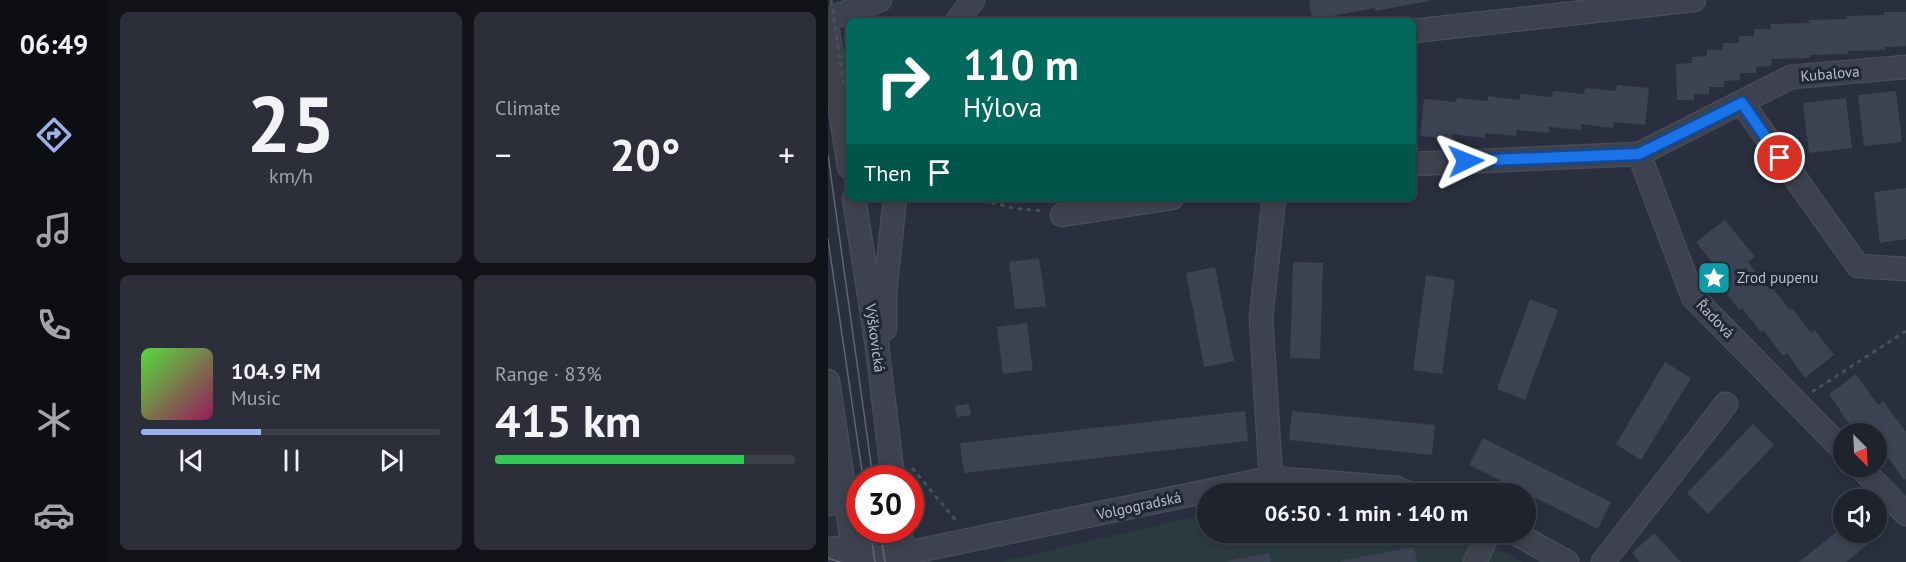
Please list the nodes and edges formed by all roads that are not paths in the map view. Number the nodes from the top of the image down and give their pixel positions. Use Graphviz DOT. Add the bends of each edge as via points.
graph roads {
  1 [pos="880,0"];
  2 [pos="973,0"];
  3 [pos="1694,0"];
  4 [pos="959,18"];
  5 [pos="828,19"];
  6 [pos="1416,31"];
  7 [pos="828,32"];
  8 [pos="1906,67"];
  9 [pos="1742,103"];
  10 [pos="846,122"];
  11 [pos="1639,154"];
  12 [pos="1416,164"];
  13 [pos="854,201"];
  14 [pos="895,201"];
  15 [pos="1153,201"];
  16 [pos="1274,201"];
  17 [pos="1062,215"];
  18 [pos="1906,269"];
  19 [pos="828,381"];
  20 [pos="884,403"];
  21 [pos="1726,404"];
  22 [pos="836,434"];
  23 [pos="1833,440"];
  24 [pos="900,465"];
  25 [pos="1870,477"];
  26 [pos="1271,478"];
  27 [pos="1334,483"];
  28 [pos="828,504"];
  29 [pos="1906,514"];
  30 [pos="901,543"];
  31 [pos="1484,543"];
  32 [pos="1533,543"];
  33 [pos="828,548"];
  34 [pos="857,558"];
  35 [pos="903,559"];
  36 [pos="1475,562"];
  37 [pos="1567,562"];
  38 [pos="1603,562"];
  1 -- 5 [label="street"];
  2 -- 4 [label="street"];
  3 -- 6 [label="street"];
  7 -- 10 [label="street"];
  8 -- 9 [label="street, Kubalova" via="1791,77"];
  9 -- 11 [label="street, Kubalova"];
  9 -- 18 [label="street" via="1858,266"];
  11 -- 12 [label="street, Kubalova"];
  11 -- 23 [label="street, Řadová" via="1692,297"];
  13 -- 20 [label="street, Výškovická"];
  14 -- 20 [label="street" via="885,292"];
  15 -- 17 [label="street"];
  16 -- 26 [label="street" via="1261,318"];
  19 -- 22 [label="street"];
  20 -- 24 [label="street, Výškovická"];
  21 -- 38 [label="street"];
  22 -- 28 [label="street" via="829,450 832,487"];
  22 -- 34 [label="street"];
  25 -- 29 [label="street"];
  26 -- 27 [label="street, Volgogradská"];
  26 -- 35 [label="street, Volgogradská" via="965,542"];
  30 -- 35 [label="street"];
  31 -- 36 [label="street"];
  32 -- 37 [label="street"];
  33 -- 34 [label="street, Volgogradská"];
  34 -- 35 [label="street, Volgogradská"];
}
